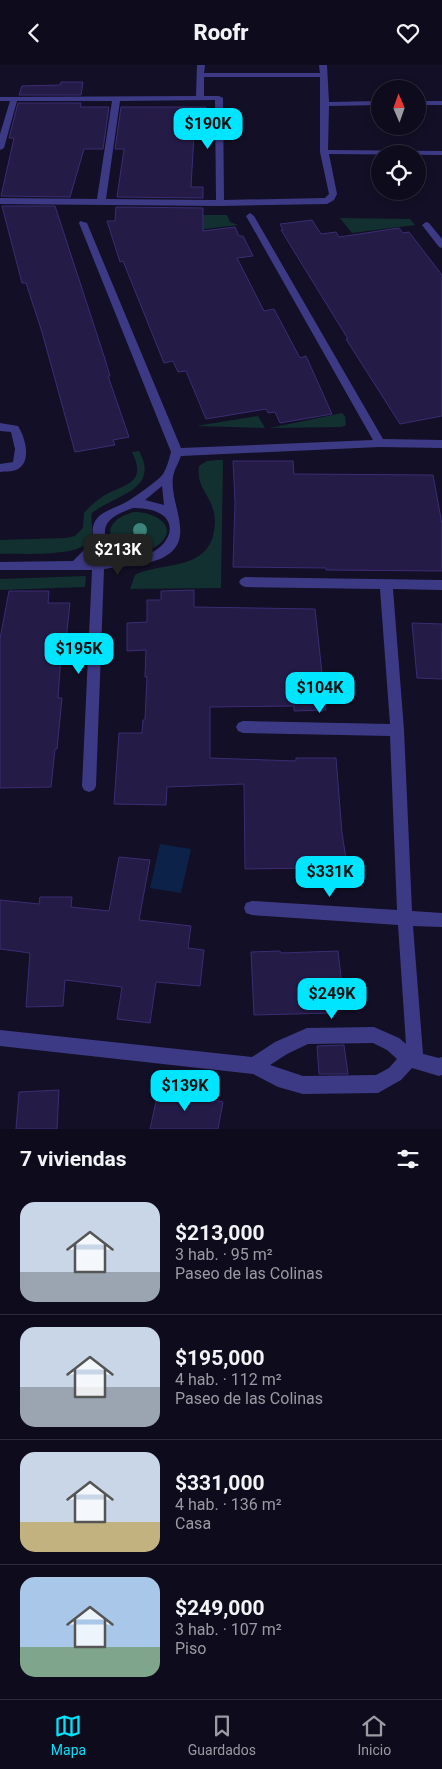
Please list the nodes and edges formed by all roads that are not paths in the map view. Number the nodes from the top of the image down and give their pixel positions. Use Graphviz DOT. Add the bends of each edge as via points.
graph roads {
  1 [pos="201,65"];
  2 [pos="324,65"];
  3 [pos="201,75"];
  4 [pos="324,75"];
  5 [pos="200,98"];
  6 [pos="0,99"];
  7 [pos="116,99"];
  8 [pos="14,100"];
  9 [pos="371,103"];
  10 [pos="426,103"];
  11 [pos="442,103"];
  12 [pos="325,104"];
  13 [pos="0,149"];
  14 [pos="324,152"];
  15 [pos="442,153"];
  16 [pos="0,201"];
  17 [pos="101,202"];
  18 [pos="220,203"];
  19 [pos="250,216"];
  20 [pos="83,223"];
  21 [pos="426,225"];
  22 [pos="442,245"];
  23 [pos="0,427"];
  24 [pos="380,443"];
  25 [pos="442,444"];
  26 [pos="177,452"];
  27 [pos="0,468"];
  28 [pos="167,477"];
  29 [pos="132,504"];
  30 [pos="171,515"];
  31 [pos="99,543"];
  32 [pos="133,560"];
  33 [pos="98,565"];
  34 [pos="0,566"];
  35 [pos="75,566"];
  36 [pos="246,582"];
  37 [pos="386,584"];
  38 [pos="442,585"];
  39 [pos="243,727"];
  40 [pos="397,730"];
  41 [pos="89,786"];
  42 [pos="252,908"];
  43 [pos="405,919"];
  44 [pos="442,920"];
  45 [pos="0,1038"];
  46 [pos="409,1058"];
  47 [pos="254,1066"];
  48 [pos="442,1066"];
  1 -- 3 [label="street"];
  2 -- 4 [label="street"];
  3 -- 4 [label="street"];
  3 -- 5 [label="street"];
  4 -- 12 [label="street"];
  5 -- 7 [label="street"];
  5 -- 18 [label="street" via="219,98"];
  6 -- 8 [label="street"];
  7 -- 8 [label="street"];
  7 -- 17 [label="street"];
  8 -- 13 [label="street"];
  9 -- 12 [label="street"];
  10 -- 11 [label="street"];
  12 -- 14 [label="street" via="322,122"];
  14 -- 15 [label="street"];
  14 -- 18 [label="street" via="332,194 327,201"];
  16 -- 17 [label="street"];
  17 -- 18 [label="street"];
  19 -- 24 [label="street"];
  20 -- 26 [label="street"];
  21 -- 22 [label="street"];
  23 -- 27 [label="street" via="14,429 17,433 20,456 14,467"];
  24 -- 25 [label="street"];
  24 -- 26 [label="street"];
  26 -- 28 [label="street"];
  28 -- 29 [label="street"];
  28 -- 30 [label="street"];
  29 -- 30 [label="street" via="154,506"];
  29 -- 31 [label="street" via="111,511 103,518 98,526"];
  30 -- 32 [label="street" via="177,532 168,549 158,555"];
  31 -- 32 [label="street" via="112,555"];
  31 -- 35 [label="street"];
  32 -- 33 [label="street"];
  33 -- 35 [label="street"];
  33 -- 41 [label="street"];
  34 -- 35 [label="street"];
  36 -- 37 [label="street"];
  37 -- 38 [label="street"];
  37 -- 40 [label="street"];
  39 -- 40 [label="street"];
  40 -- 43 [label="street"];
  42 -- 43 [label="street"];
  43 -- 44 [label="street"];
  43 -- 46 [label="street" via="415,1042 415,1053"];
  45 -- 47 [label="street"];
  46 -- 47 [label="street" via="395,1074 378,1084 303,1085 278,1078"];
  46 -- 47 [label="street" via="393,1044 374,1035 307,1036 280,1048"];
  46 -- 48 [label="street"];
}
